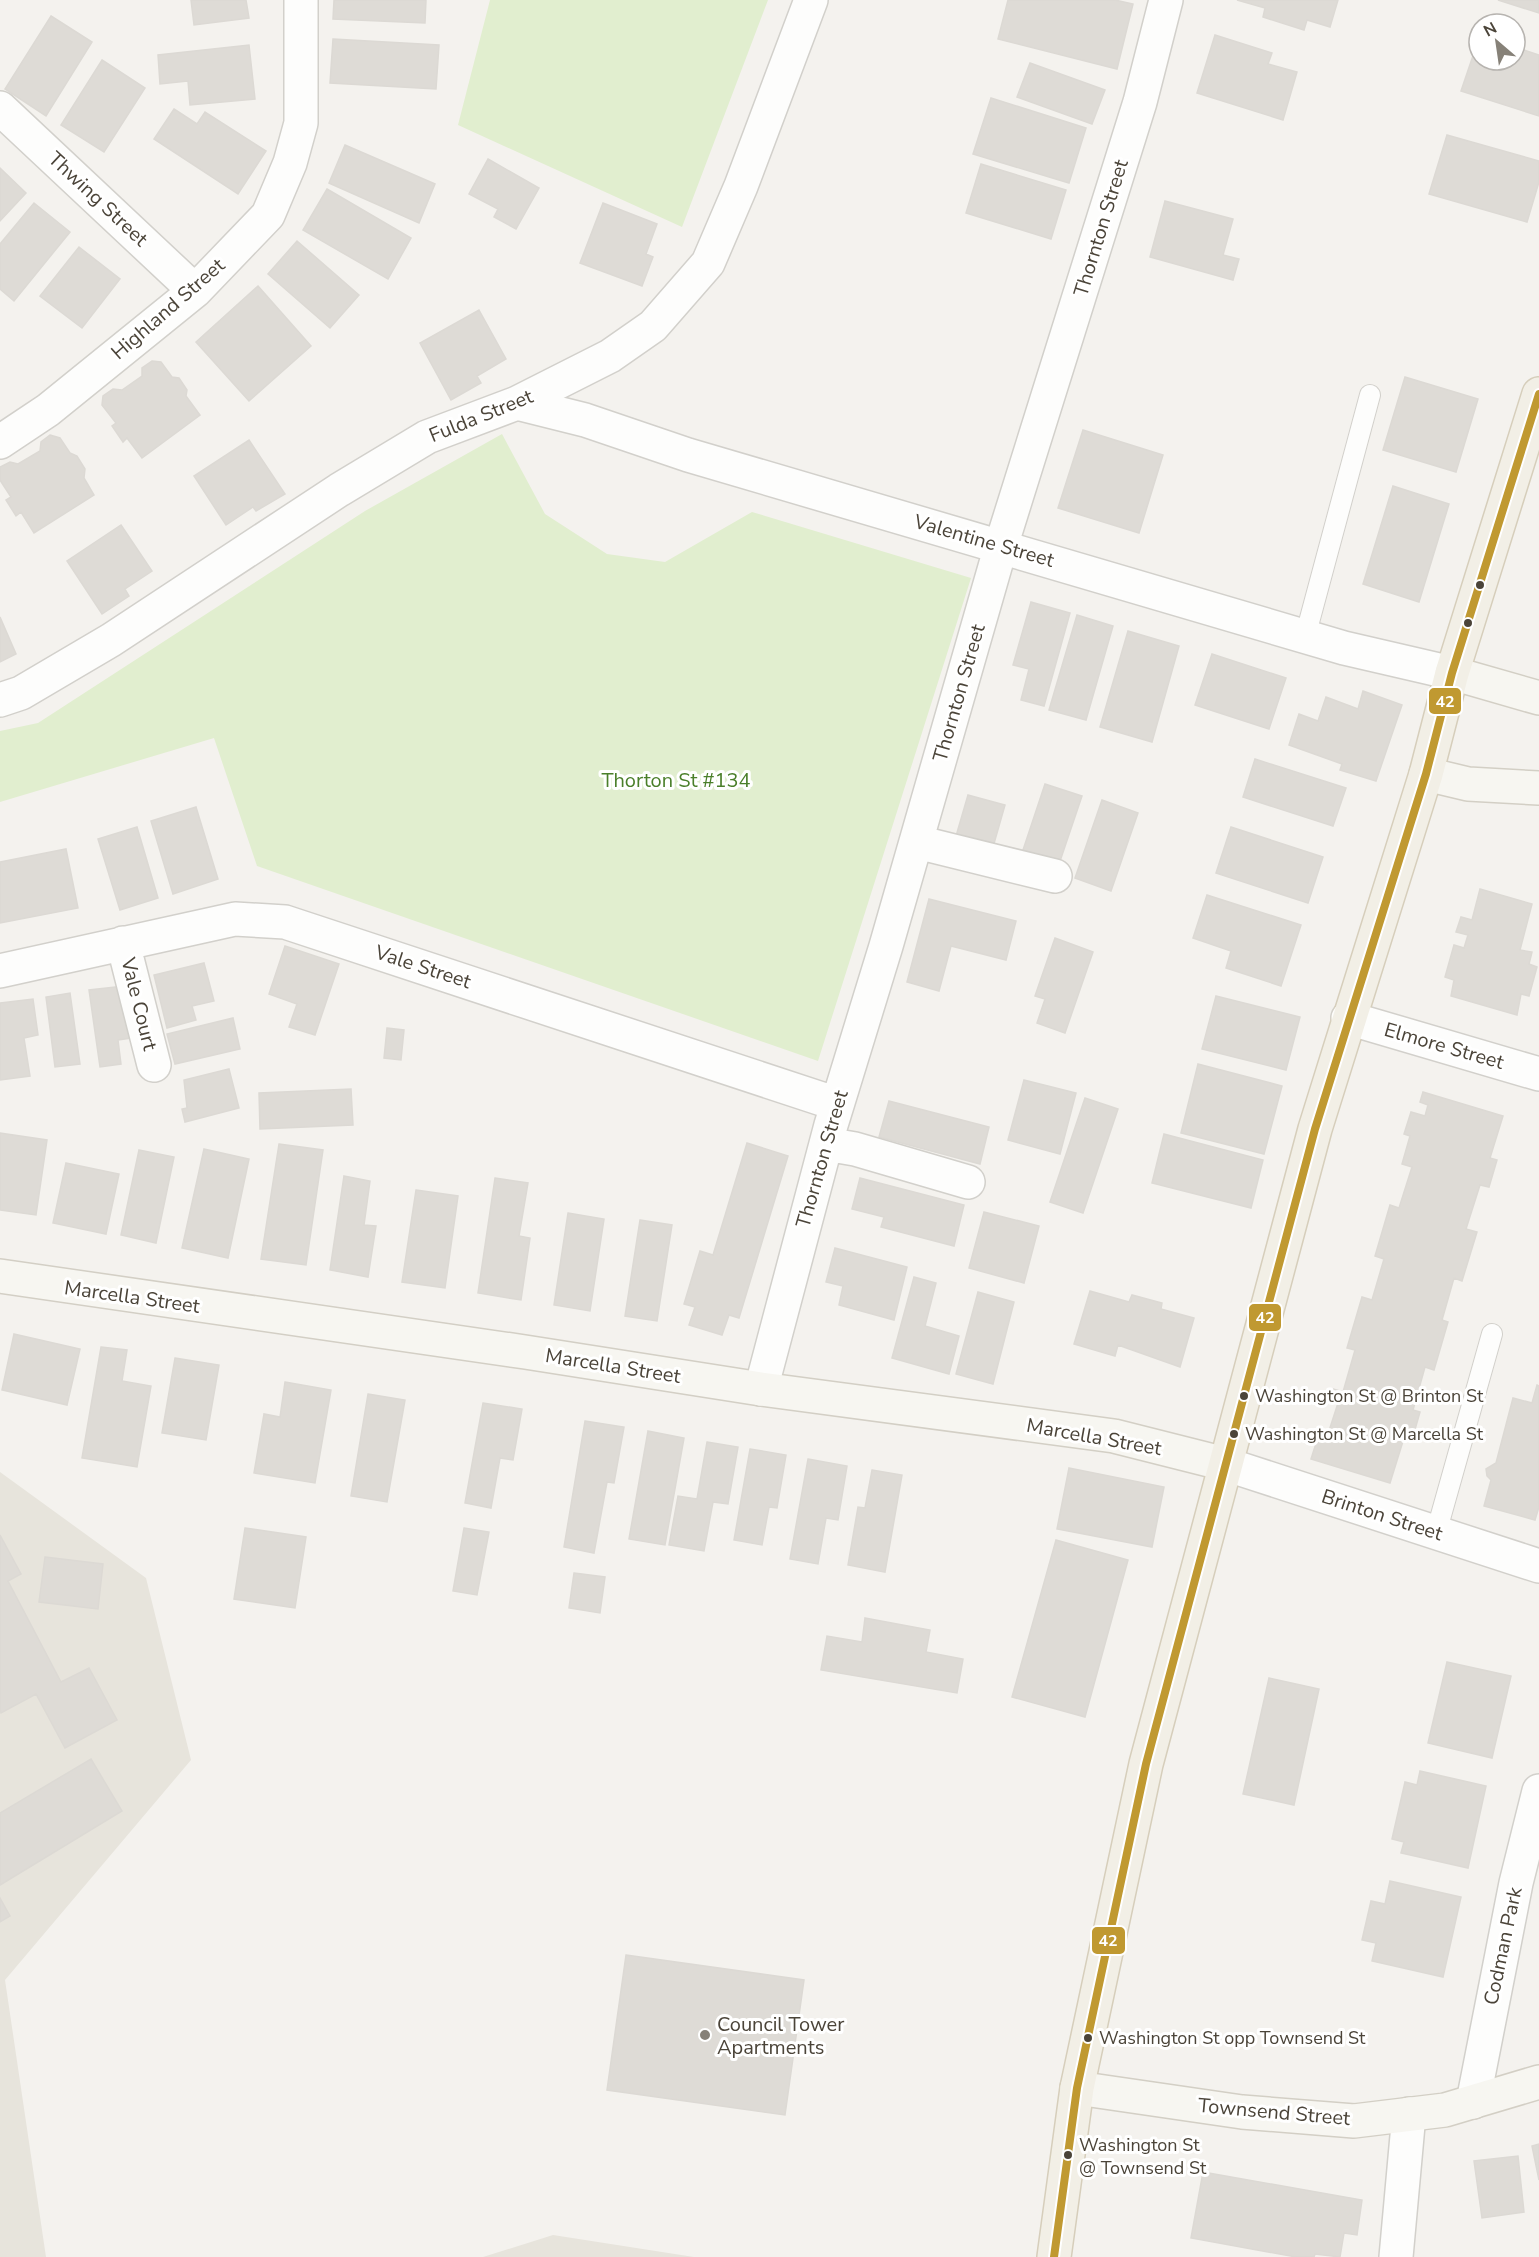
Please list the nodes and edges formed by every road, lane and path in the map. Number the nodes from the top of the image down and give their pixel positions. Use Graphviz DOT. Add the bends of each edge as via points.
graph roads {
  1 [pos="301,0"];
  2 [pos="812,0"];
  3 [pos="1166,0"];
  4 [pos="0,108"];
  5 [pos="195,291"];
  6 [pos="1539,394"];
  7 [pos="1370,395"];
  8 [pos="517,404"];
  9 [pos="0,442"];
  10 [pos="1002,546"];
  11 [pos="1305,637"];
  12 [pos="1452,674"];
  13 [pos="1539,698"];
  14 [pos="0,700"];
  15 [pos="1426,774"];
  16 [pos="1539,788"];
  17 [pos="917,842"];
  18 [pos="1055,876"];
  19 [pos="123,943"];
  20 [pos="0,971"];
  21 [pos="1348,1018"];
  22 [pos="154,1065"];
  23 [pos="1539,1074"];
  24 [pos="837,1104"];
  25 [pos="826,1144"];
  26 [pos="969,1182"];
  27 [pos="0,1276"];
  28 [pos="1492,1334"];
  29 [pos="761,1389"];
  30 [pos="1225,1464"];
  31 [pos="1436,1533"];
  32 [pos="1539,1566"];
  33 [pos="1539,1791"];
  34 [pos="1539,2082"];
  35 [pos="1077,2088"];
  36 [pos="1473,2102"];
  37 [pos="1409,2114"];
  38 [pos="1054,2257"];
  39 [pos="1396,2257"];
  1 -- 5 [label="street, Highland Street" via="301,123 290,163 268,215"];
  2 -- 8 [label="street, Fulda Street" via="708,263 653,326 610,356"];
  3 -- 10 [label="street, Thornton Street" via="1140,102"];
  4 -- 5 [label="street, Thwing Street"];
  5 -- 9 [label="street, Highland Street" via="48,410"];
  6 -- 12 [label="main road"];
  7 -- 11 [label="lane"];
  8 -- 10 [label="street, Valentine Street" via="585,420 688,455"];
  8 -- 14 [label="street, Fulda Street" via="427,437 102,645 21,693"];
  10 -- 11 [label="street, Valentine Street"];
  10 -- 17 [label="street, Thornton Street"];
  11 -- 12 [label="street, Valentine Street"];
  12 -- 13 [label="street"];
  12 -- 15 [label="main road"];
  15 -- 16 [label="street" via="1468,784"];
  15 -- 21 [label="main road"];
  17 -- 18 [label="street"];
  17 -- 24 [label="street, Thornton Street"];
  19 -- 20 [label="street, Vale Street"];
  19 -- 22 [label="street, Vale Court"];
  19 -- 24 [label="street, Vale Street" via="235,919 285,922"];
  21 -- 23 [label="street, Elmore Street"];
  21 -- 30 [label="main road"];
  24 -- 25 [label="street, Thornton Street"];
  25 -- 26 [label="street"];
  25 -- 29 [label="street, Thornton Street"];
  27 -- 29 [label="street, Marcella Street"];
  28 -- 31 [label="lane"];
  29 -- 30 [label="street, Marcella Street" via="1114,1436"];
  30 -- 31 [label="street, Brinton Street"];
  30 -- 35 [label="main road" via="1146,1764"];
  31 -- 32 [label="street, Brinton Street"];
  33 -- 36 [label="street, Codman Park" via="1516,1883"];
  34 -- 36 [label="street, Townsend Street"];
  35 -- 37 [label="street, Townsend Street" via="1242,2112 1354,2121"];
  35 -- 38 [label="main road"];
  36 -- 37 [label="street, Townsend Street"];
  37 -- 39 [label="street"];
}
